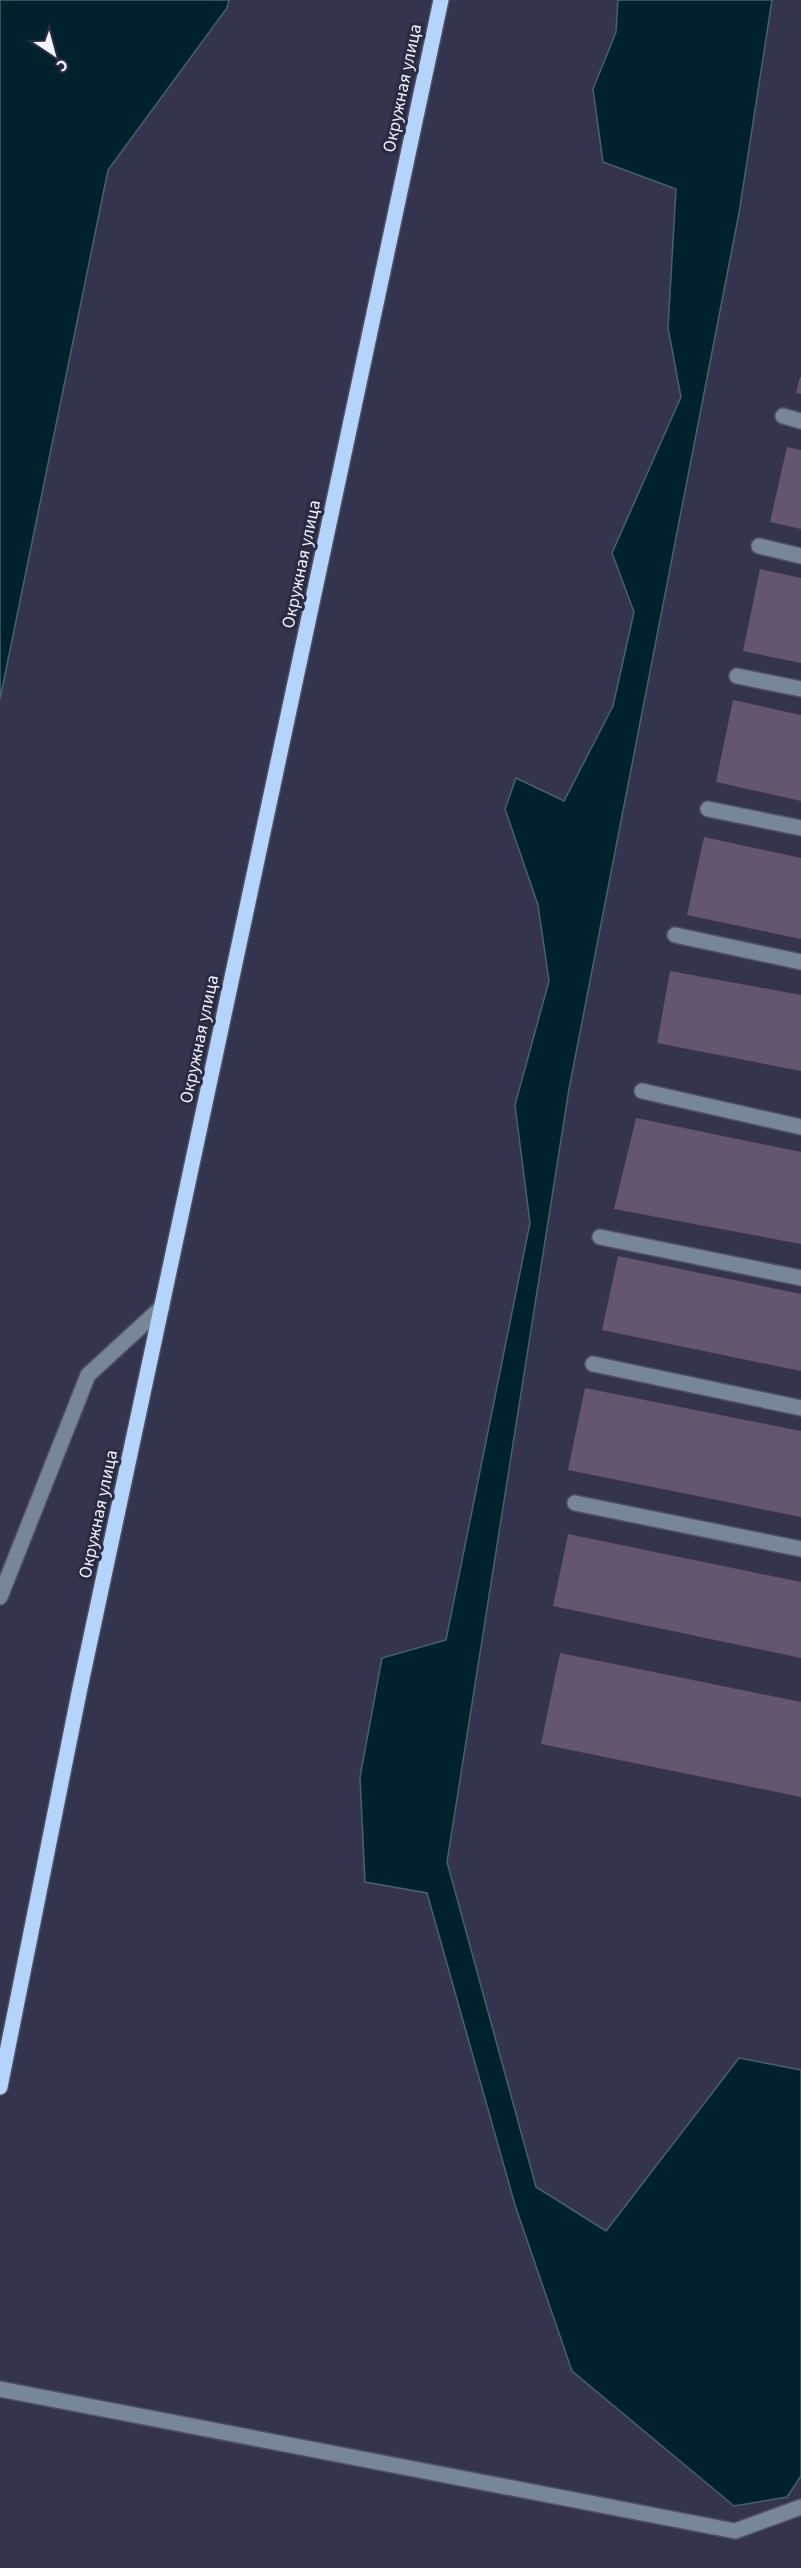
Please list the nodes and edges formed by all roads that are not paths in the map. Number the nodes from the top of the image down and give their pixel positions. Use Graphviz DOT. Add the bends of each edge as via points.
graph roads {
  1 [pos="441,0"];
  2 [pos="783,416"];
  3 [pos="801,421"];
  4 [pos="759,546"];
  5 [pos="801,556"];
  6 [pos="737,676"];
  7 [pos="801,689"];
  8 [pos="708,809"];
  9 [pos="801,828"];
  10 [pos="675,935"];
  11 [pos="801,962"];
  12 [pos="642,1091"];
  13 [pos="801,1127"];
  14 [pos="600,1237"];
  15 [pos="801,1278"];
  16 [pos="162,1307"];
  17 [pos="593,1364"];
  18 [pos="801,1408"];
  19 [pos="576,1503"];
  20 [pos="801,1549"];
  21 [pos="0,1597"];
  22 [pos="0,2087"];
  23 [pos="0,2389"];
  24 [pos="801,2507"];
  1 -- 16 [label="main road, Окружная улица"];
  2 -- 3 [label="lane"];
  4 -- 5 [label="lane"];
  6 -- 7 [label="lane"];
  8 -- 9 [label="lane"];
  10 -- 11 [label="lane"];
  12 -- 13 [label="lane"];
  14 -- 15 [label="lane"];
  16 -- 21 [label="lane" via="88,1375"];
  16 -- 22 [label="main road, Окружная улица"];
  17 -- 18 [label="lane"];
  19 -- 20 [label="lane"];
  23 -- 24 [label="lane" via="735,2531"];
}
